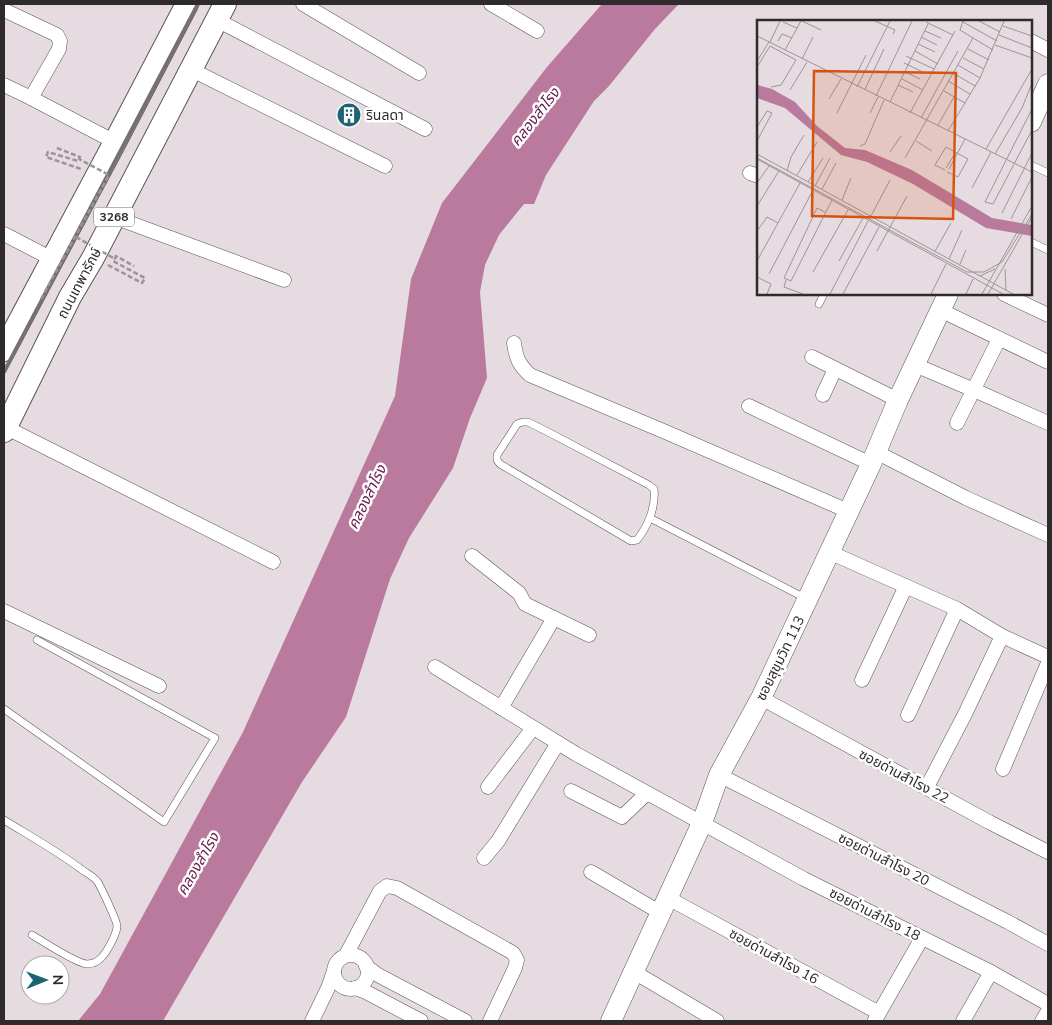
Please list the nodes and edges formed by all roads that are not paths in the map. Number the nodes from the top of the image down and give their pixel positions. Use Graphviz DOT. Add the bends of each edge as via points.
graph roads {
  1 [pos="186,4"];
  2 [pos="303,4"];
  3 [pos="491,4"];
  4 [pos="4,10"];
  5 [pos="221,12"];
  6 [pos="537,31"];
  7 [pos="1032,42"];
  8 [pos="1048,50"];
  9 [pos="192,70"];
  10 [pos="419,73"];
  11 [pos="1048,84"];
  12 [pos="4,85"];
  13 [pos="31,98"];
  14 [pos="1032,120"];
  15 [pos="426,129"];
  16 [pos="115,142"];
  17 [pos="1032,165"];
  18 [pos="385,166"];
  19 [pos="1048,173"];
  20 [pos="114,217"];
  21 [pos="4,234"];
  22 [pos="1032,242"];
  23 [pos="1048,250"];
  24 [pos="52,259"];
  25 [pos="284,280"];
  26 [pos="824,295"];
  27 [pos="1006,295"];
  28 [pos="944,302"];
  29 [pos="819,304"];
  30 [pos="1048,314"];
  31 [pos="999,339"];
  32 [pos="514,343"];
  33 [pos="4,350"];
  34 [pos="812,357"];
  35 [pos="1048,362"];
  36 [pos="915,365"];
  37 [pos="835,369"];
  38 [pos="974,390"];
  39 [pos="823,395"];
  40 [pos="898,400"];
  41 [pos="749,406"];
  42 [pos="957,423"];
  43 [pos="1048,423"];
  44 [pos="5,429"];
  45 [pos="873,458"];
  46 [pos="848,512"];
  47 [pos="650,518"];
  48 [pos="1048,535"];
  49 [pos="829,552"];
  50 [pos="472,556"];
  51 [pos="273,562"];
  52 [pos="906,586"];
  53 [pos="808,599"];
  54 [pos="958,608"];
  55 [pos="4,611"];
  56 [pos="554,618"];
  57 [pos="589,635"];
  58 [pos="1002,636"];
  59 [pos="37,640"];
  60 [pos="1048,657"];
  61 [pos="1048,662"];
  62 [pos="435,667"];
  63 [pos="862,680"];
  64 [pos="159,686"];
  65 [pos="761,698"];
  66 [pos="501,708"];
  67 [pos="4,709"];
  68 [pos="908,715"];
  69 [pos="533,728"];
  70 [pos="558,743"];
  71 [pos="1002,769"];
  72 [pos="719,774"];
  73 [pos="488,787"];
  74 [pos="926,788"];
  75 [pos="571,791"];
  76 [pos="647,793"];
  77 [pos="4,820"];
  78 [pos="702,823"];
  79 [pos="1048,852"];
  80 [pos="484,858"];
  81 [pos="591,872"];
  82 [pos="664,906"];
  83 [pos="32,935"];
  84 [pos="922,938"];
  85 [pos="1048,944"];
  86 [pos="346,955"];
  87 [pos="366,966"];
  88 [pos="334,971"];
  89 [pos="634,972"];
  90 [pos="991,972"];
  91 [pos="355,988"];
  92 [pos="1048,1004"];
  93 [pos="1048,1011"];
  94 [pos="877,1017"];
  95 [pos="312,1021"];
  96 [pos="421,1021"];
  97 [pos="465,1021"];
  98 [pos="490,1021"];
  99 [pos="611,1021"];
  100 [pos="716,1021"];
  101 [pos="963,1021"];
  102 [pos="1042,1021"];
  1 -- 16 [label="main road, 3268"];
  2 -- 10 [label="street"];
  3 -- 6 [label="street"];
  4 -- 13 [label="street" via="57,35 60,41 59,49"];
  5 -- 9 [label="main road, ถนนเทพารักษ์ / 3268"];
  5 -- 15 [label="street"];
  7 -- 8 [label="street"];
  9 -- 18 [label="street"];
  9 -- 20 [label="main road, ถนนเทพารักษ์ / 3268"];
  11 -- 14 [label="main road"];
  12 -- 13 [label="street"];
  13 -- 16 [label="street"];
  16 -- 24 [label="main road, 3268"];
  17 -- 19 [label="lane"];
  20 -- 25 [label="street"];
  20 -- 44 [label="main road, ถนนเทพารักษ์ / 3268" via="70,296"];
  21 -- 24 [label="street"];
  22 -- 23 [label="lane"];
  24 -- 33 [label="main road, 3268"];
  26 -- 29 [label="lane"];
  27 -- 30 [label="street"];
  28 -- 31 [label="street"];
  28 -- 36 [label="main road, ซอยสุขุมวิท 113"];
  31 -- 35 [label="street"];
  31 -- 38 [label="street"];
  32 -- 46 [label="street" via="516,356 530,376"];
  34 -- 37 [label="street"];
  36 -- 38 [label="street"];
  36 -- 40 [label="main road, ซอยสุขุมวิท 113"];
  37 -- 39 [label="street"];
  37 -- 40 [label="street"];
  38 -- 42 [label="street"];
  38 -- 43 [label="street"];
  40 -- 45 [label="main road, ซอยสุขุมวิท 113"];
  41 -- 45 [label="street"];
  44 -- 51 [label="street"];
  45 -- 46 [label="main road, ซอยสุขุมวิท 113"];
  45 -- 48 [label="street"];
  46 -- 49 [label="main road, ซอยสุขุมวิท 113"];
  47 -- 47 [label="lane" via="654,489 649,485 528,422 517,424 497,455 500,464 631,541 637,540"];
  47 -- 53 [label="lane"];
  49 -- 52 [label="street"];
  49 -- 53 [label="main road, ซอยสุขุมวิท 113"];
  50 -- 56 [label="street" via="519,593 525,604"];
  52 -- 54 [label="street"];
  52 -- 63 [label="street"];
  53 -- 65 [label="main road, ซอยสุขุมวิท 113"];
  54 -- 58 [label="street"];
  54 -- 68 [label="street"];
  55 -- 64 [label="street"];
  56 -- 57 [label="street"];
  56 -- 66 [label="street"];
  58 -- 60 [label="street"];
  58 -- 74 [label="street"];
  59 -- 67 [label="lane" via="215,738 164,822"];
  61 -- 71 [label="street"];
  62 -- 66 [label="street, ซอยด่านสำโรง 18"];
  65 -- 72 [label="main road, ซอยสุขุมวิท 113"];
  65 -- 74 [label="street, ซอยด่านสำโรง 22"];
  66 -- 69 [label="street, ซอยด่านสำโรง 18"];
  69 -- 70 [label="street, ซอยด่านสำโรง 18"];
  69 -- 73 [label="street"];
  70 -- 76 [label="street, ซอยด่านสำโรง 18"];
  70 -- 80 [label="street" via="498,841"];
  72 -- 78 [label="main road, ซอยสุขุมวิท 113"];
  72 -- 85 [label="street, ซอยด่านสำโรง 20"];
  74 -- 79 [label="street, ซอยด่านสำโรง 22"];
  75 -- 76 [label="street" via="622,817"];
  76 -- 78 [label="street, ซอยด่านสำโรง 18"];
  77 -- 83 [label="lane" via="96,880 117,926 102,958 88,964"];
  78 -- 82 [label="main road, ซอยสุขุมวิท 113"];
  78 -- 84 [label="street, ซอยด่านสำโรง 18"];
  81 -- 82 [label="street, ซอยด่านสำโรง 16"];
  82 -- 89 [label="main road, ซอยสุขุมวิท 113"];
  82 -- 94 [label="street, ซอยด่านสำโรง 16"];
  84 -- 90 [label="street, ซอยด่านสำโรง 18"];
  84 -- 94 [label="street"];
  86 -- 87 [label="street" via="357,956"];
  86 -- 88 [label="street" via="338,961"];
  86 -- 98 [label="street" via="380,892 387,886 397,888 513,953 517,960 515,968"];
  87 -- 91 [label="street" via="366,979"];
  87 -- 97 [label="street"];
  88 -- 91 [label="street" via="337,982 347,988"];
  88 -- 95 [label="street"];
  89 -- 99 [label="main road, ซอยสุขุมวิท 113"];
  89 -- 100 [label="street"];
  90 -- 92 [label="street, ซอยด่านสำโรง 18"];
  90 -- 101 [label="street"];
  91 -- 96 [label="street"];
  93 -- 102 [label="street"];
}
